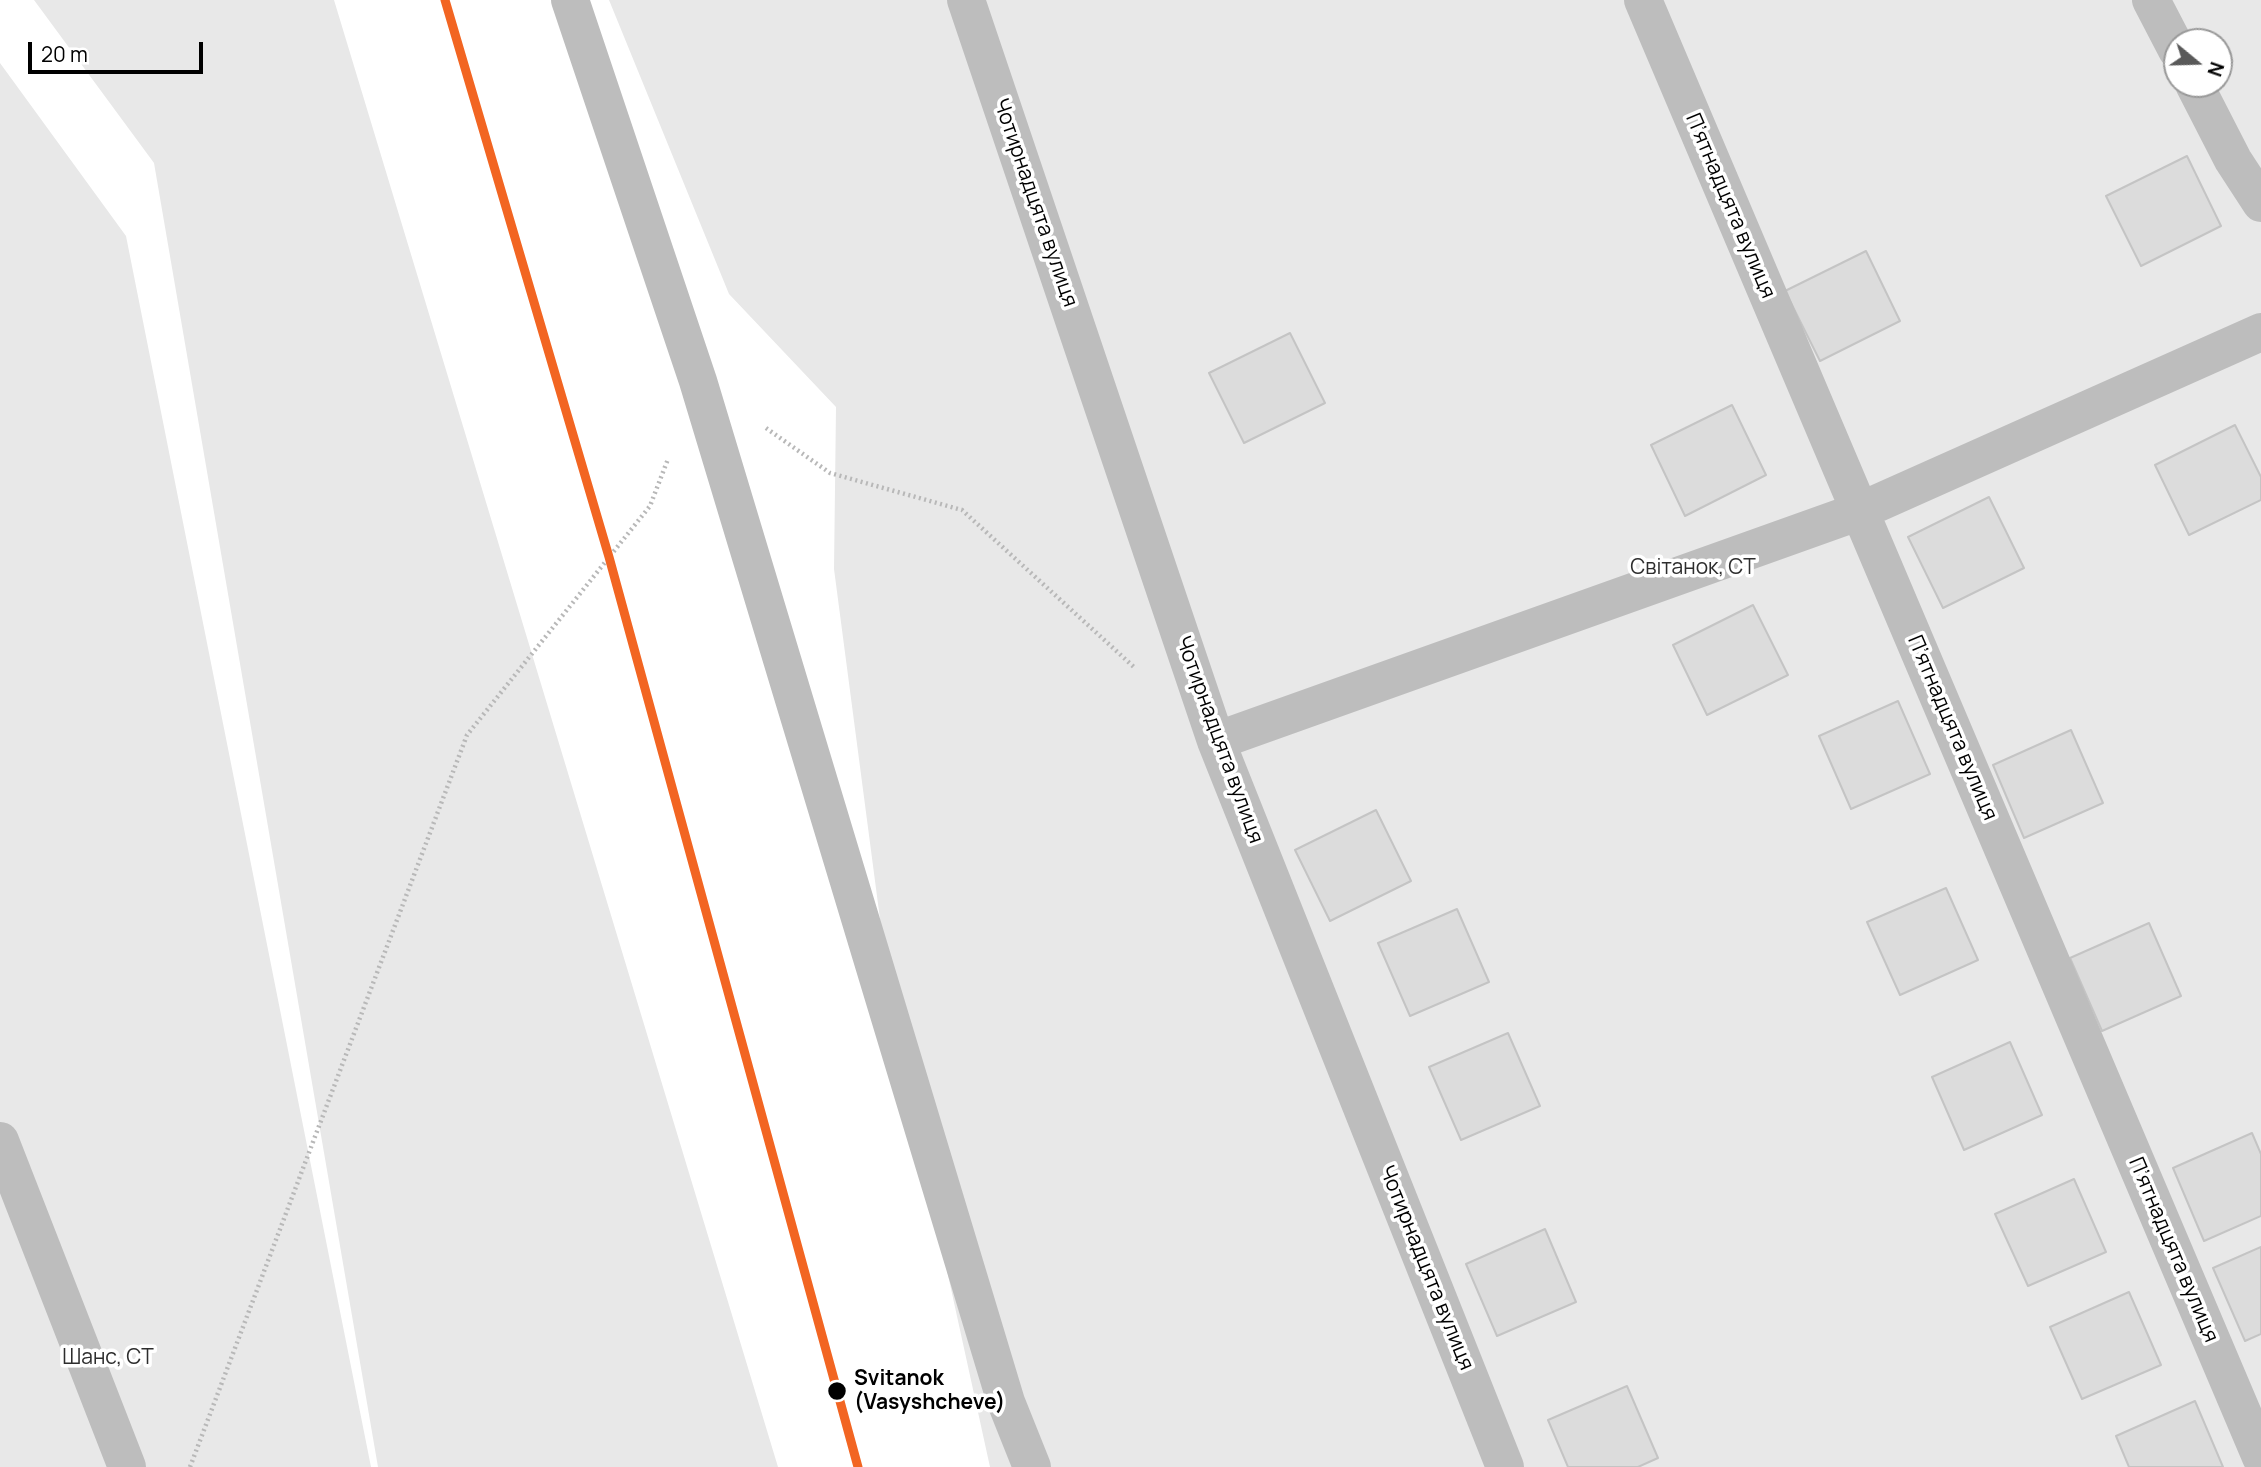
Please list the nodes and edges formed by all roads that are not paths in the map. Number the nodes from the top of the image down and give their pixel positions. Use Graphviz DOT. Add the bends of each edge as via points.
graph roads {
  1 [pos="570,0"];
  2 [pos="966,0"];
  3 [pos="1643,0"];
  4 [pos="2151,0"];
  5 [pos="2166,28"];
  6 [pos="2201,98"];
  7 [pos="2261,203"];
  8 [pos="2261,332"];
  9 [pos="1860,511"];
  10 [pos="1216,741"];
  11 [pos="0,1141"];
  12 [pos="2261,1457"];
  13 [pos="128,1467"];
  14 [pos="1032,1467"];
  15 [pos="1505,1467"];
  1 -- 14 [label="street" via="698,381 1006,1402"];
  2 -- 10 [label="street, Чотирнадцята вулиця"];
  3 -- 9 [label="street, П’ятнадцята вулиця"];
  4 -- 5 [label="street"];
  6 -- 7 [label="street"];
  8 -- 9 [label="street"];
  9 -- 10 [label="street"];
  9 -- 12 [label="street, П’ятнадцята вулиця"];
  10 -- 15 [label="street, Чотирнадцята вулиця"];
  11 -- 13 [label="street"];
}
